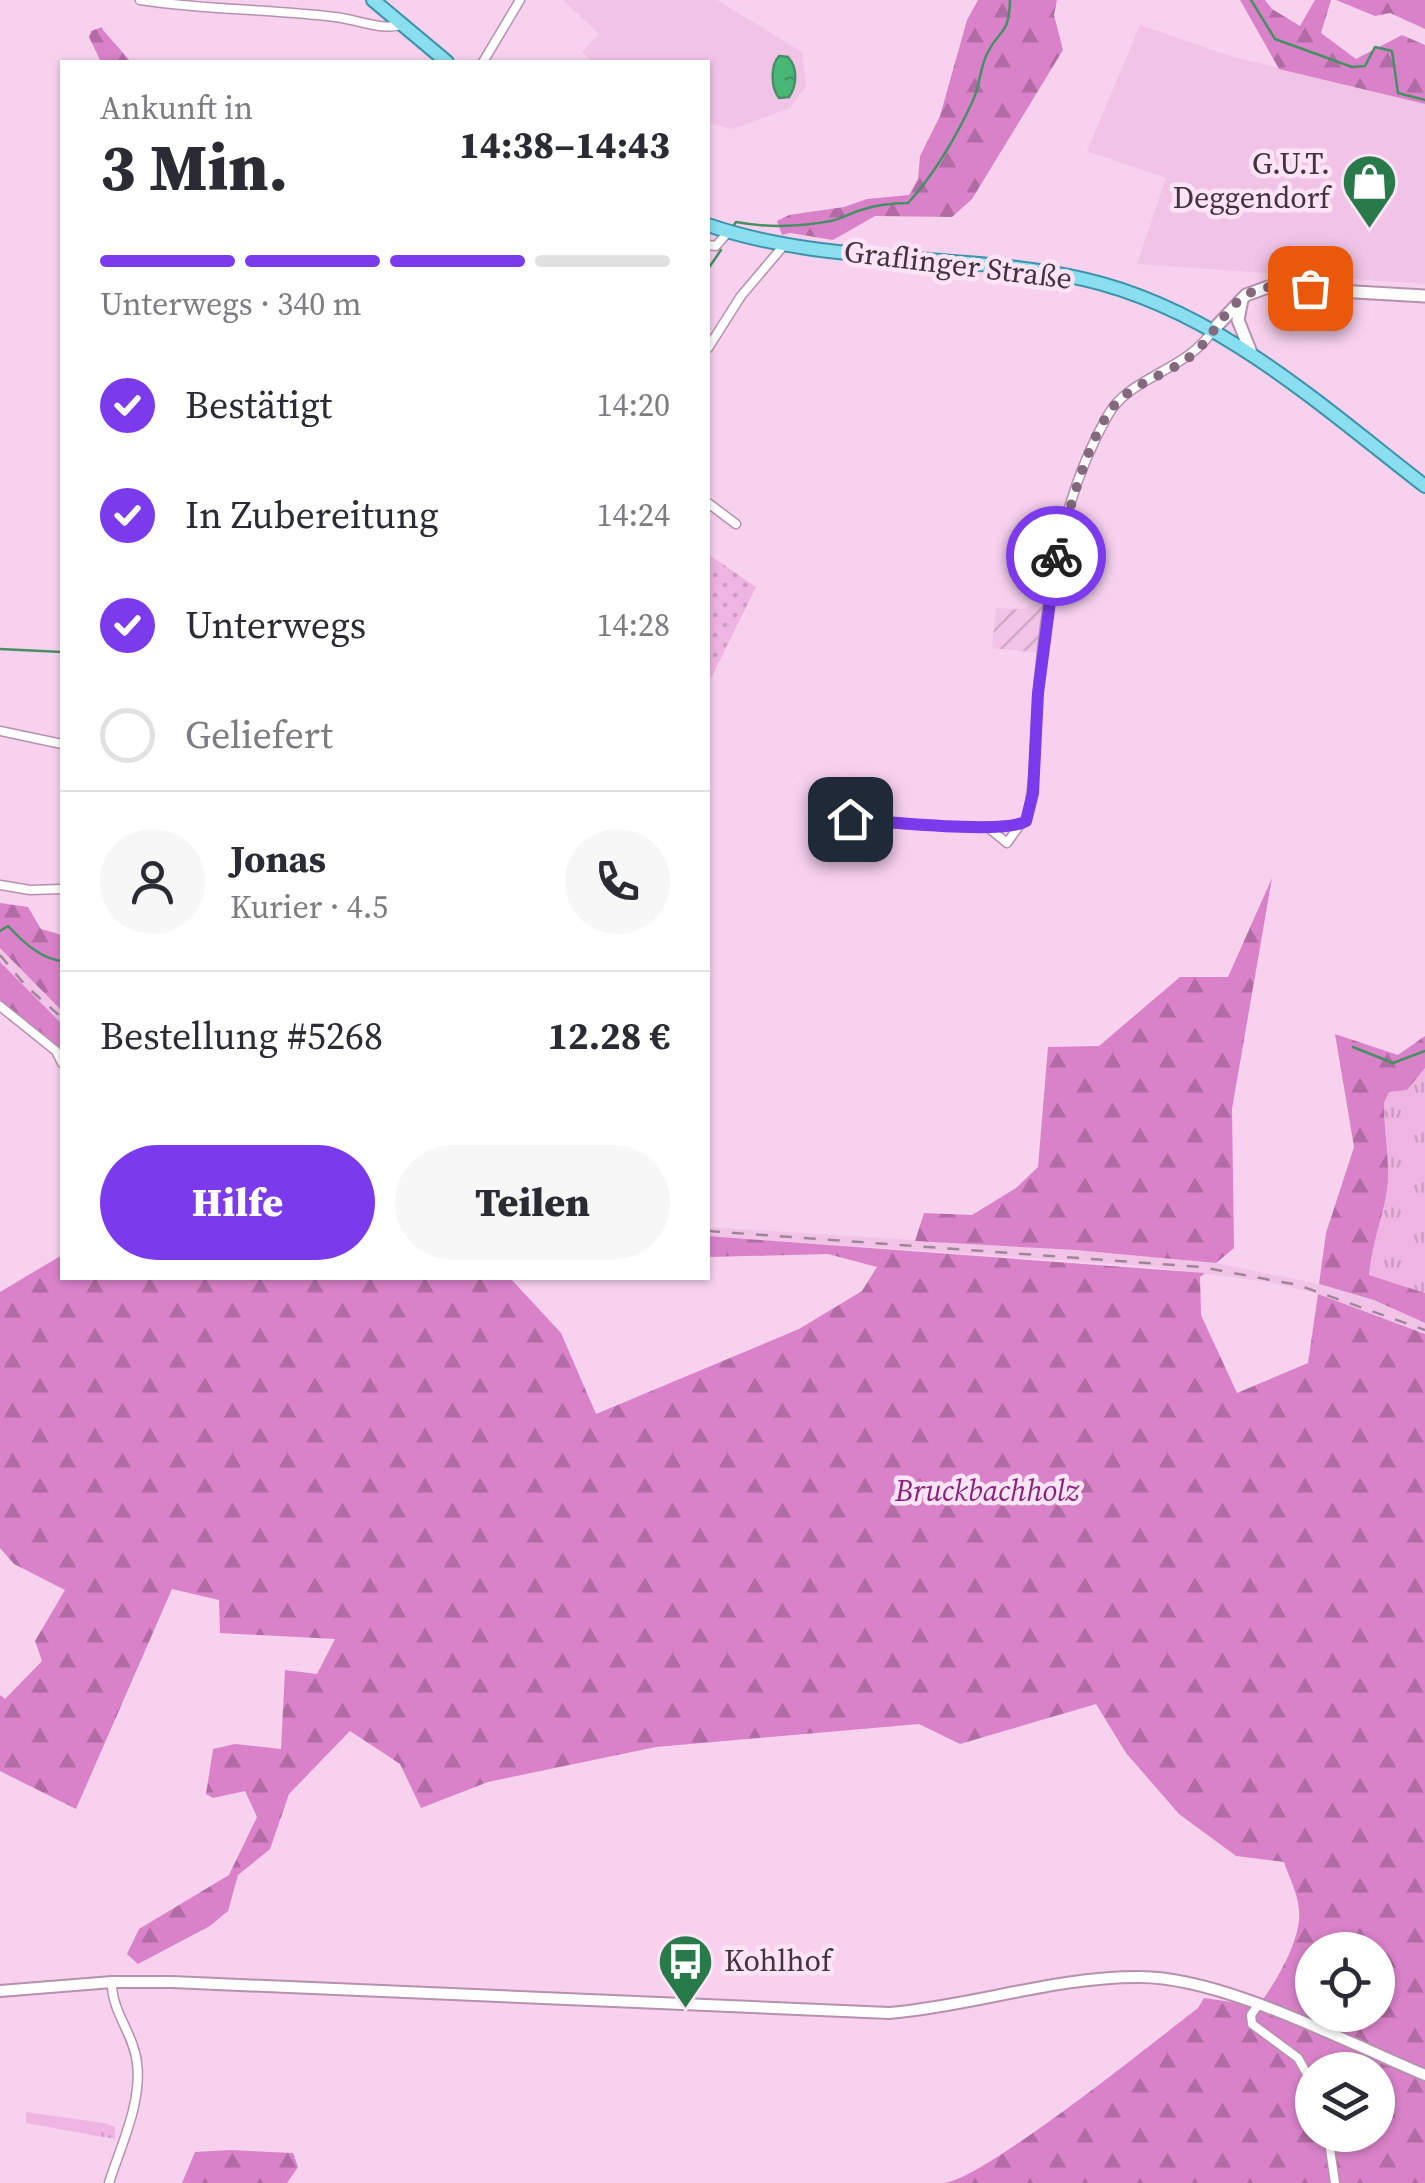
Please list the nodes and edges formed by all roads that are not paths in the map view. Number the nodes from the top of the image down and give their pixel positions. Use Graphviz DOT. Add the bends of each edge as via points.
graph roads {
  1 [pos="140,0"];
  2 [pos="373,0"];
  3 [pos="520,0"];
  4 [pos="404,24"];
  5 [pos="445,60"];
  6 [pos="484,60"];
  7 [pos="710,226"];
  8 [pos="728,232"];
  9 [pos="784,244"];
  10 [pos="710,245"];
  11 [pos="1425,296"];
  12 [pos="1242,299"];
  13 [pos="1213,330"];
  14 [pos="710,345"];
  15 [pos="1252,355"];
  16 [pos="1425,486"];
  17 [pos="710,504"];
  18 [pos="736,524"];
  19 [pos="0,732"];
  20 [pos="60,744"];
  21 [pos="819,816"];
  22 [pos="1019,826"];
  23 [pos="990,830"];
  24 [pos="0,885"];
  25 [pos="60,889"];
  26 [pos="0,1006"];
  27 [pos="60,1058"];
  28 [pos="112,1982"];
  29 [pos="0,1991"];
  30 [pos="1258,2005"];
  31 [pos="1295,2056"];
  32 [pos="1425,2074"];
  33 [pos="1330,2152"];
  34 [pos="109,2183"];
  35 [pos="1334,2183"];
  1 -- 4 [label="street" via="294,12 392,28"];
  2 -- 4 [label="main road"];
  3 -- 6 [label="street"];
  4 -- 5 [label="main road"];
  7 -- 8 [label="main road, Graflinger Straße"];
  8 -- 9 [label="main road, Graflinger Straße"];
  8 -- 10 [label="street"];
  9 -- 13 [label="main road, Graflinger Straße" via="1083,279"];
  9 -- 14 [label="street"];
  11 -- 12 [label="main road" via="1268,287"];
  12 -- 13 [label="main road"];
  12 -- 15 [label="main road" via="1238,320"];
  13 -- 15 [label="main road, Graflinger Straße"];
  13 -- 22 [label="street" via="1190,357 1110,411 1082,471 1053,567 1033,793"];
  15 -- 16 [label="main road, Graflinger Straße"];
  17 -- 18 [label="street"];
  19 -- 20 [label="street"];
  21 -- 23 [label="street"];
  22 -- 23 [label="street"];
  22 -- 23 [label="street" via="1007,843"];
  24 -- 25 [label="street"];
  26 -- 27 [label="street"];
  28 -- 29 [label="street"];
  28 -- 30 [label="street" via="889,2014 1070,1982 1140,1977"];
  28 -- 34 [label="street" via="138,2064 133,2112"];
  30 -- 31 [label="street" via="1252,2024"];
  30 -- 32 [label="street"];
  33 -- 35 [label="street"];
}
